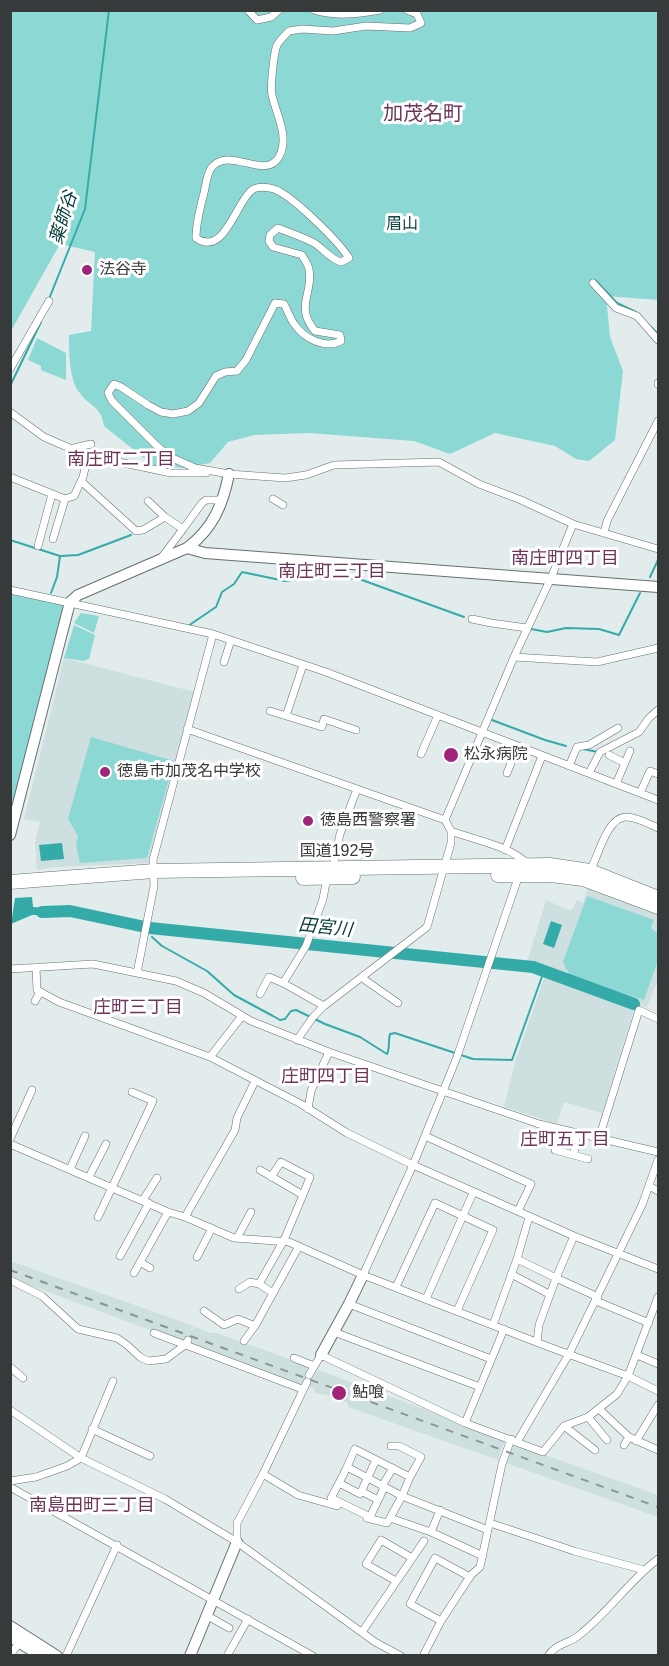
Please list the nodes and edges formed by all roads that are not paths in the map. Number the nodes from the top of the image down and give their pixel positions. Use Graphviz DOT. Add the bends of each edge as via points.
graph roads {
  1 [pos="248,10"];
  2 [pos="279,10"];
  3 [pos="314,10"];
  4 [pos="380,10"];
  5 [pos="407,10"];
  6 [pos="593,283"];
  7 [pos="49,301"];
  8 [pos="658,339"];
  9 [pos="10,369"];
  10 [pos="10,412"];
  11 [pos="658,421"];
  12 [pos="91,444"];
  13 [pos="70,449"];
  14 [pos="88,456"];
  15 [pos="224,473"];
  16 [pos="10,477"];
  17 [pos="81,481"];
  18 [pos="52,494"];
  19 [pos="65,499"];
  20 [pos="273,499"];
  21 [pos="224,500"];
  22 [pos="148,501"];
  23 [pos="283,505"];
  24 [pos="165,517"];
  25 [pos="573,524"];
  26 [pos="183,529"];
  27 [pos="604,533"];
  28 [pos="53,539"];
  29 [pos="38,546"];
  30 [pos="187,548"];
  31 [pos="658,549"];
  32 [pos="160,560"];
  33 [pos="551,578"];
  34 [pos="658,587"];
  35 [pos="10,590"];
  36 [pos="70,602"];
  37 [pos="472,619"];
  38 [pos="527,628"];
  39 [pos="213,634"];
  40 [pos="231,640"];
  41 [pos="658,648"];
  42 [pos="514,657"];
  43 [pos="224,662"];
  44 [pos="303,665"];
  45 [pos="658,710"];
  46 [pos="270,711"];
  47 [pos="438,715"];
  48 [pos="286,716"];
  49 [pos="655,718"];
  50 [pos="618,728"];
  51 [pos="187,729"];
  52 [pos="356,730"];
  53 [pos="482,732"];
  54 [pos="518,746"];
  55 [pos="630,751"];
  56 [pos="421,754"];
  57 [pos="609,755"];
  58 [pos="542,756"];
  59 [pos="625,763"];
  60 [pos="569,766"];
  61 [pos="507,773"];
  62 [pos="589,773"];
  63 [pos="658,774"];
  64 [pos="616,784"];
  65 [pos="357,789"];
  66 [pos="640,793"];
  67 [pos="658,800"];
  68 [pos="445,820"];
  69 [pos="658,828"];
  70 [pos="451,831"];
  71 [pos="10,835"];
  72 [pos="504,850"];
  73 [pos="524,870"];
  74 [pos="442,871"];
  75 [pos="590,871"];
  76 [pos="330,873"];
  77 [pos="154,875"];
  78 [pos="13,886"];
  79 [pos="658,897"];
  80 [pos="658,907"];
  81 [pos="36,967"];
  82 [pos="10,969"];
  83 [pos="137,973"];
  84 [pos="363,976"];
  85 [pos="282,983"];
  86 [pos="40,992"];
  87 [pos="260,994"];
  88 [pos="35,1000"];
  89 [pos="398,1003"];
  90 [pos="324,1006"];
  91 [pos="242,1017"];
  92 [pos="658,1019"];
  93 [pos="297,1040"];
  94 [pos="329,1052"];
  95 [pos="210,1057"];
  96 [pos="255,1081"];
  97 [pos="32,1090"];
  98 [pos="132,1092"];
  99 [pos="443,1092"];
  100 [pos="308,1109"];
  101 [pos="578,1133"];
  102 [pos="85,1136"];
  103 [pos="425,1136"];
  104 [pos="599,1138"];
  105 [pos="10,1139"];
  106 [pos="10,1144"];
  107 [pos="106,1144"];
  108 [pos="555,1150"];
  109 [pos="658,1152"];
  110 [pos="574,1154"];
  111 [pos="588,1159"];
  112 [pos="658,1160"];
  113 [pos="412,1165"];
  114 [pos="70,1169"];
  115 [pos="260,1170"];
  116 [pos="89,1177"];
  117 [pos="271,1177"];
  118 [pos="157,1178"];
  119 [pos="649,1186"];
  120 [pos="113,1188"];
  121 [pos="658,1191"];
  122 [pos="473,1192"];
  123 [pos="303,1195"];
  124 [pos="146,1201"];
  125 [pos="168,1212"];
  126 [pos="252,1212"];
  127 [pos="518,1212"];
  128 [pos="463,1216"];
  129 [pos="98,1217"];
  130 [pos="185,1217"];
  131 [pos="529,1217"];
  132 [pos="212,1228"];
  133 [pos="574,1236"];
  134 [pos="237,1238"];
  135 [pos="284,1240"];
  136 [pos="299,1246"];
  137 [pos="618,1254"];
  138 [pos="120,1256"];
  139 [pos="197,1257"];
  140 [pos="517,1259"];
  141 [pos="140,1262"];
  142 [pos="150,1268"];
  143 [pos="658,1269"];
  144 [pos="134,1273"];
  145 [pos="511,1274"];
  146 [pos="363,1275"];
  147 [pos="556,1278"];
  148 [pos="10,1280"];
  149 [pos="259,1284"];
  150 [pos="396,1287"];
  151 [pos="239,1289"];
  152 [pos="273,1293"];
  153 [pos="549,1294"];
  154 [pos="658,1297"];
  155 [pos="426,1299"];
  156 [pos="597,1299"];
  157 [pos="349,1304"];
  158 [pos="657,1306"];
  159 [pos="204,1311"];
  160 [pos="457,1311"];
  161 [pos="649,1323"];
  162 [pos="493,1325"];
  163 [pos="255,1326"];
  164 [pos="504,1329"];
  165 [pos="334,1332"];
  166 [pos="154,1333"];
  167 [pos="244,1341"];
  168 [pos="186,1342"];
  169 [pos="537,1342"];
  170 [pos="569,1354"];
  171 [pos="637,1354"];
  172 [pos="321,1355"];
  173 [pos="294,1358"];
  174 [pos="491,1359"];
  175 [pos="658,1364"];
  176 [pos="314,1366"];
  177 [pos="10,1367"];
  178 [pos="628,1376"];
  179 [pos="23,1378"];
  180 [pos="113,1381"];
  181 [pos="480,1387"];
  182 [pos="302,1389"];
  183 [pos="658,1391"];
  184 [pos="658,1405"];
  185 [pos="599,1409"];
  186 [pos="10,1410"];
  187 [pos="588,1417"];
  188 [pos="465,1422"];
  189 [pos="564,1426"];
  190 [pos="92,1429"];
  191 [pos="629,1437"];
  192 [pos="514,1440"];
  193 [pos="608,1440"];
  194 [pos="636,1441"];
  195 [pos="624,1445"];
  196 [pos="391,1446"];
  197 [pos="595,1450"];
  198 [pos="658,1450"];
  199 [pos="150,1456"];
  200 [pos="81,1458"];
  201 [pos="376,1460"];
  202 [pos="347,1467"];
  203 [pos="393,1468"];
  204 [pos="263,1474"];
  205 [pos="367,1477"];
  206 [pos="410,1477"];
  207 [pos="10,1481"];
  208 [pos="339,1483"];
  209 [pos="10,1487"];
  210 [pos="383,1487"];
  211 [pos="361,1492"];
  212 [pos="402,1496"];
  213 [pos="378,1500"];
  214 [pos="353,1508"];
  215 [pos="440,1510"];
  216 [pos="390,1518"];
  217 [pos="489,1527"];
  218 [pos="430,1533"];
  219 [pos="424,1541"];
  220 [pos="237,1542"];
  221 [pos="117,1545"];
  222 [pos="483,1556"];
  223 [pos="412,1558"];
  224 [pos="658,1558"];
  225 [pos="644,1570"];
  226 [pos="470,1577"];
  227 [pos="396,1581"];
  228 [pos="212,1599"];
  229 [pos="206,1615"];
  230 [pos="248,1619"];
  231 [pos="441,1621"];
  232 [pos="10,1626"];
  233 [pos="229,1628"];
  234 [pos="362,1632"];
  235 [pos="15,1639"];
  236 [pos="10,1655"];
  237 [pos="41,1656"];
  238 [pos="57,1656"];
  239 [pos="66,1656"];
  240 [pos="190,1656"];
  241 [pos="227,1656"];
  242 [pos="313,1656"];
  243 [pos="401,1656"];
  244 [pos="423,1656"];
  245 [pos="548,1656"];
  1 -- 2 [label="street" via="257,20"];
  3 -- 4 [label="street" via="330,15"];
  5 -- 15 [label="street" via="417,14 421,23 410,28 366,26 333,32 289,31 277,46 271,92 282,126 280,156 264,166 221,160 211,168 196,227 196,238 212,242 229,227 242,200 254,189 276,189 298,206 349,258 333,260 314,243 278,228 269,241 273,247 302,255 309,269 304,309 309,324 315,331 340,335 341,341 326,344 306,337 284,304 275,303 246,360 237,371 216,376 199,403 188,411 161,412 114,384 108,393 170,457 195,468"];
  6 -- 8 [label="street" via="616,308 637,316"];
  7 -- 9 [label="street"];
  10 -- 13 [label="street"];
  11 -- 27 [label="street"];
  12 -- 13 [label="street"];
  13 -- 14 [label="street"];
  14 -- 15 [label="street" via="96,454 171,473"];
  14 -- 17 [label="street"];
  15 -- 21 [label="street"];
  15 -- 25 [label="street" via="285,478 334,465 439,462 479,484"];
  16 -- 18 [label="street"];
  17 -- 19 [label="street" via="74,496"];
  17 -- 24 [label="street" via="136,531"];
  18 -- 19 [label="street"];
  18 -- 29 [label="street"];
  19 -- 28 [label="street"];
  20 -- 23 [label="street"];
  21 -- 26 [label="street" via="206,500"];
  21 -- 30 [label="street" via="199,540"];
  22 -- 24 [label="street"];
  24 -- 26 [label="street"];
  25 -- 27 [label="street"];
  25 -- 33 [label="street"];
  26 -- 32 [label="street"];
  27 -- 31 [label="street"];
  30 -- 32 [label="street"];
  30 -- 33 [label="street"];
  32 -- 36 [label="street"];
  33 -- 34 [label="street"];
  33 -- 38 [label="street"];
  35 -- 36 [label="street"];
  36 -- 39 [label="street"];
  36 -- 71 [label="street"];
  37 -- 38 [label="street"];
  38 -- 42 [label="street"];
  39 -- 40 [label="street"];
  39 -- 51 [label="street"];
  40 -- 43 [label="street"];
  40 -- 44 [label="street"];
  41 -- 42 [label="street" via="597,662"];
  42 -- 53 [label="street"];
  44 -- 47 [label="street"];
  44 -- 48 [label="street"];
  45 -- 49 [label="street"];
  46 -- 48 [label="street"];
  47 -- 53 [label="street"];
  47 -- 56 [label="street"];
  48 -- 52 [label="street" via="322,727 324,719"];
  49 -- 62 [label="street" via="639,732 600,752"];
  50 -- 60 [label="street" via="589,745 577,747"];
  51 -- 65 [label="street"];
  51 -- 77 [label="street" via="153,860"];
  53 -- 54 [label="street"];
  53 -- 68 [label="street"];
  54 -- 58 [label="street"];
  54 -- 61 [label="street"];
  55 -- 59 [label="street"];
  57 -- 59 [label="street"];
  58 -- 60 [label="street"];
  58 -- 72 [label="street"];
  59 -- 64 [label="street"];
  60 -- 62 [label="street"];
  62 -- 64 [label="street"];
  63 -- 66 [label="street" via="650,771"];
  64 -- 66 [label="street"];
  65 -- 68 [label="street"];
  65 -- 76 [label="street"];
  66 -- 67 [label="street"];
  68 -- 70 [label="street"];
  69 -- 75 [label="street" via="632,818 617,820 606,834"];
  70 -- 72 [label="street"];
  70 -- 74 [label="street"];
  72 -- 73 [label="street" via="523,859"];
  73 -- 74 [label="highway, 国道192号"];
  73 -- 75 [label="highway, 国道192号" via="558,866"];
  73 -- 80 [label="highway, 国道192号" via="583,879"];
  73 -- 99 [label="street"];
  74 -- 76 [label="highway, 国道192号"];
  74 -- 84 [label="street" via="427,927"];
  75 -- 79 [label="highway, 国道192号"];
  76 -- 77 [label="highway, 国道192号"];
  76 -- 85 [label="street" via="307,944"];
  77 -- 78 [label="highway, 国道192号"];
  77 -- 83 [label="street"];
  81 -- 82 [label="street"];
  81 -- 83 [label="street" via="93,964"];
  81 -- 86 [label="street"];
  83 -- 91 [label="street" via="176,981"];
  84 -- 89 [label="street"];
  84 -- 90 [label="street"];
  85 -- 87 [label="street" via="269,977"];
  85 -- 90 [label="street"];
  86 -- 88 [label="street"];
  86 -- 95 [label="street"];
  90 -- 93 [label="street"];
  91 -- 93 [label="street"];
  91 -- 95 [label="street"];
  92 -- 104 [label="street" via="639,1010"];
  93 -- 94 [label="street"];
  94 -- 99 [label="street"];
  94 -- 100 [label="street" via="311,1091"];
  95 -- 96 [label="street"];
  96 -- 100 [label="street"];
  96 -- 130 [label="street" via="235,1130"];
  97 -- 105 [label="street"];
  98 -- 120 [label="street" via="153,1101"];
  99 -- 101 [label="street" via="538,1124"];
  99 -- 103 [label="street"];
  100 -- 113 [label="street"];
  101 -- 104 [label="street"];
  101 -- 110 [label="street"];
  102 -- 114 [label="street"];
  103 -- 113 [label="street"];
  103 -- 127 [label="street" via="531,1184"];
  104 -- 109 [label="street"];
  106 -- 114 [label="street"];
  107 -- 116 [label="street"];
  108 -- 110 [label="street"];
  110 -- 111 [label="street"];
  112 -- 119 [label="street"];
  113 -- 122 [label="street"];
  113 -- 146 [label="street"];
  114 -- 116 [label="street"];
  115 -- 117 [label="street"];
  116 -- 120 [label="street"];
  117 -- 123 [label="street"];
  117 -- 123 [label="street" via="281,1162 310,1177"];
  118 -- 124 [label="street"];
  119 -- 121 [label="street"];
  119 -- 137 [label="street"];
  120 -- 124 [label="street"];
  120 -- 129 [label="street"];
  122 -- 127 [label="street"];
  122 -- 128 [label="street"];
  123 -- 135 [label="street"];
  124 -- 125 [label="street"];
  124 -- 138 [label="street"];
  125 -- 130 [label="street"];
  125 -- 141 [label="street"];
  126 -- 134 [label="street"];
  127 -- 131 [label="street"];
  128 -- 150 [label="street" via="435,1203"];
  128 -- 155 [label="street"];
  128 -- 160 [label="street" via="493,1230"];
  130 -- 132 [label="street"];
  131 -- 133 [label="street"];
  131 -- 140 [label="street"];
  132 -- 134 [label="street"];
  132 -- 139 [label="street"];
  133 -- 137 [label="street"];
  133 -- 147 [label="street"];
  134 -- 135 [label="street"];
  135 -- 136 [label="street"];
  135 -- 149 [label="street"];
  136 -- 146 [label="street"];
  136 -- 152 [label="street"];
  137 -- 143 [label="street"];
  137 -- 156 [label="street"];
  140 -- 145 [label="street"];
  140 -- 147 [label="street"];
  141 -- 142 [label="street"];
  141 -- 144 [label="street"];
  145 -- 153 [label="street"];
  145 -- 162 [label="street"];
  146 -- 150 [label="street"];
  146 -- 157 [label="street"];
  147 -- 153 [label="street"];
  147 -- 156 [label="street"];
  148 -- 168 [label="street" via="42,1296 78,1329 117,1338 148,1361 166,1359"];
  149 -- 151 [label="street" via="250,1282"];
  149 -- 152 [label="street"];
  150 -- 155 [label="street"];
  152 -- 163 [label="street"];
  153 -- 169 [label="street"];
  154 -- 158 [label="street"];
  155 -- 160 [label="street"];
  156 -- 161 [label="street"];
  156 -- 170 [label="street"];
  157 -- 165 [label="street"];
  157 -- 174 [label="street"];
  158 -- 161 [label="street"];
  159 -- 163 [label="street" via="224,1325 238,1320"];
  160 -- 162 [label="street"];
  161 -- 171 [label="street"];
  162 -- 164 [label="street"];
  163 -- 167 [label="street"];
  164 -- 169 [label="street"];
  164 -- 174 [label="street"];
  165 -- 172 [label="street"];
  165 -- 181 [label="street"];
  166 -- 168 [label="street"];
  168 -- 182 [label="street"];
  169 -- 170 [label="street"];
  170 -- 178 [label="street"];
  170 -- 192 [label="street"];
  171 -- 175 [label="street"];
  171 -- 178 [label="street"];
  172 -- 176 [label="street"];
  172 -- 188 [label="street"];
  173 -- 176 [label="street"];
  174 -- 181 [label="street"];
  176 -- 182 [label="street"];
  177 -- 179 [label="street"];
  178 -- 183 [label="street"];
  178 -- 185 [label="street" via="617,1394"];
  180 -- 190 [label="street"];
  181 -- 188 [label="street"];
  182 -- 204 [label="street"];
  184 -- 194 [label="street"];
  185 -- 187 [label="street"];
  185 -- 191 [label="street"];
  186 -- 200 [label="street"];
  187 -- 189 [label="street"];
  187 -- 193 [label="street"];
  188 -- 192 [label="street"];
  189 -- 192 [label="street" via="543,1452"];
  189 -- 197 [label="street"];
  190 -- 199 [label="street"];
  190 -- 200 [label="street"];
  191 -- 194 [label="street"];
  191 -- 195 [label="street"];
  192 -- 217 [label="street" via="502,1464"];
  194 -- 198 [label="street"];
  196 -- 206 [label="street" via="421,1457"];
  200 -- 207 [label="street" via="36,1477"];
  200 -- 220 [label="street" via="165,1499"];
  201 -- 202 [label="street" via="355,1449"];
  201 -- 203 [label="street"];
  201 -- 205 [label="street"];
  202 -- 205 [label="street"];
  202 -- 208 [label="street"];
  203 -- 206 [label="street"];
  203 -- 210 [label="street"];
  204 -- 216 [label="street" via="298,1495 362,1517 387,1523"];
  204 -- 220 [label="street" via="237,1523"];
  205 -- 210 [label="street"];
  205 -- 211 [label="street"];
  206 -- 212 [label="street"];
  208 -- 211 [label="street"];
  208 -- 214 [label="street" via="331,1498"];
  209 -- 221 [label="street"];
  210 -- 212 [label="street"];
  210 -- 213 [label="street"];
  211 -- 213 [label="street"];
  211 -- 214 [label="street"];
  212 -- 215 [label="street"];
  212 -- 216 [label="street"];
  213 -- 214 [label="street" via="370,1516"];
  215 -- 217 [label="street"];
  215 -- 218 [label="street"];
  216 -- 218 [label="street"];
  217 -- 222 [label="street"];
  217 -- 225 [label="street"];
  218 -- 222 [label="street"];
  219 -- 223 [label="street"];
  220 -- 228 [label="street"];
  220 -- 234 [label="street"];
  221 -- 228 [label="street"];
  221 -- 239 [label="street"];
  222 -- 226 [label="street" via="480,1567"];
  223 -- 227 [label="street"];
  223 -- 227 [label="street" via="381,1540 366,1564"];
  224 -- 225 [label="street"];
  225 -- 245 [label="street" via="577,1637 551,1649"];
  226 -- 231 [label="street"];
  226 -- 231 [label="street" via="435,1558 410,1604"];
  227 -- 234 [label="street"];
  228 -- 229 [label="street"];
  228 -- 230 [label="street"];
  229 -- 233 [label="street"];
  229 -- 240 [label="street"];
  230 -- 241 [label="street"];
  230 -- 242 [label="street"];
  231 -- 244 [label="street"];
  232 -- 238 [label="street"];
  234 -- 243 [label="street"];
  235 -- 236 [label="street"];
  235 -- 237 [label="street"];
}
